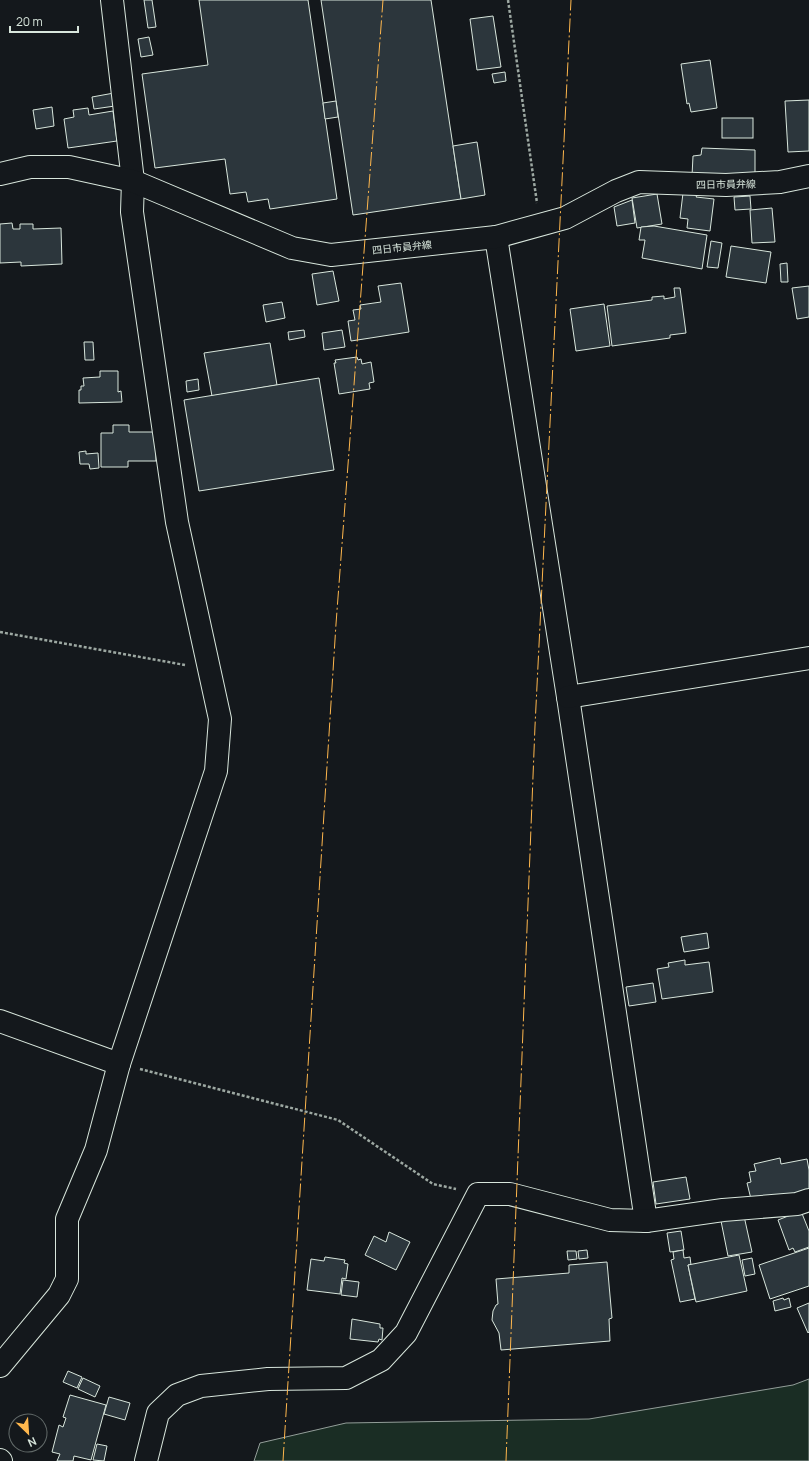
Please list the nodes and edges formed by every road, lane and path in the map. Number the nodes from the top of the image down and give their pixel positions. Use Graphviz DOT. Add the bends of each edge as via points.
graph roads {
  1 [pos="112,0"];
  2 [pos="508,0"];
  3 [pos="0,174"];
  4 [pos="809,176"];
  5 [pos="133,181"];
  6 [pos="540,225"];
  7 [pos="496,237"];
  8 [pos="0,632"];
  9 [pos="809,658"];
  10 [pos="209,669"];
  11 [pos="568,697"];
  12 [pos="0,1021"];
  13 [pos="119,1064"];
  14 [pos="478,1194"];
  15 [pos="809,1200"];
  16 [pos="646,1220"];
  17 [pos="0,1366"];
  18 [pos="146,1461"];
  1 -- 5 [label="street"];
  2 -- 6 [label="path"];
  3 -- 5 [label="street, 四日市員弁線" via="30,167 69,167"];
  4 -- 6 [label="street, 四日市員弁線" via="780,182 726,185 639,182 565,218"];
  5 -- 7 [label="street, 四日市員弁線" via="292,248 331,255"];
  5 -- 10 [label="street" via="132,212 176,522"];
  6 -- 7 [label="street, 四日市員弁線"];
  7 -- 11 [label="street"];
  8 -- 10 [label="path"];
  9 -- 11 [label="street"];
  10 -- 13 [label="street" via="220,719 216,771"];
  11 -- 16 [label="street"];
  12 -- 13 [label="street"];
  13 -- 14 [label="path" via="338,1120 433,1184"];
  13 -- 17 [label="street" via="96,1150 67,1219 67,1279 59,1295"];
  14 -- 16 [label="street" via="510,1194 610,1220"];
  14 -- 18 [label="street" via="406,1333 381,1360 346,1378 268,1379 201,1386 178,1395 158,1413"];
  15 -- 16 [label="street" via="797,1204"];
}
